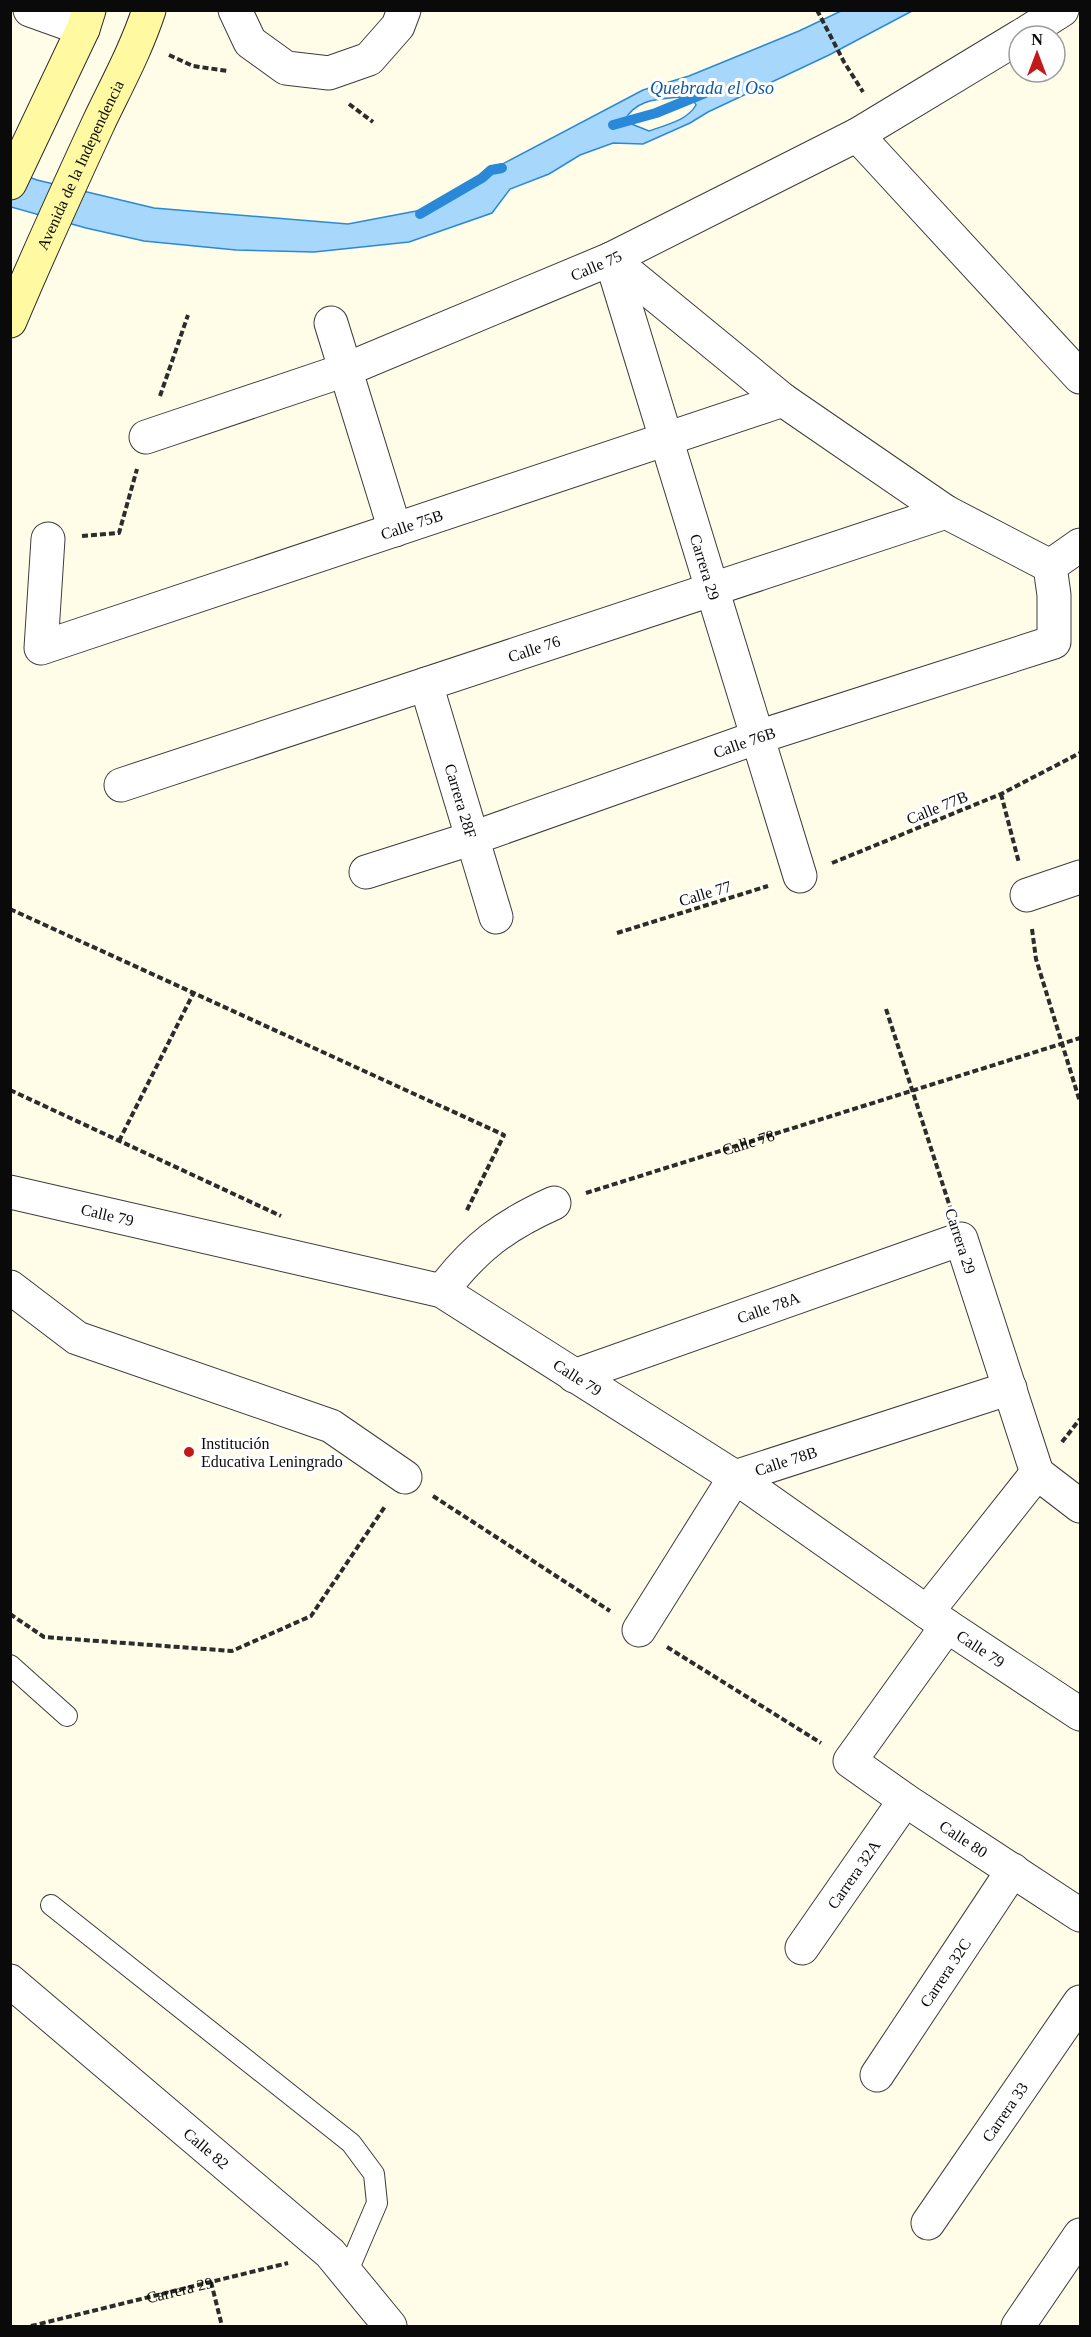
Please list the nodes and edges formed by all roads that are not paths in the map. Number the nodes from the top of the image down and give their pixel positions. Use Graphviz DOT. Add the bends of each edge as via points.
graph roads {
  1 [pos="30,10"];
  2 [pos="149,10"];
  3 [pos="234,10"];
  4 [pos="404,10"];
  5 [pos="1062,10"];
  6 [pos="86,20"];
  7 [pos="1039,24"];
  8 [pos="1007,44"];
  9 [pos="857,135"];
  10 [pos="10,183"];
  11 [pos="611,259"];
  12 [pos="10,321"];
  13 [pos="331,323"];
  14 [pos="345,370"];
  15 [pos="1080,377"];
  16 [pos="783,400"];
  17 [pos="146,437"];
  18 [pos="667,439"];
  19 [pos="946,512"];
  20 [pos="395,530"];
  21 [pos="48,539"];
  22 [pos="1080,545"];
  23 [pos="1050,567"];
  24 [pos="712,589"];
  25 [pos="426,684"];
  26 [pos="758,737"];
  27 [pos="121,785"];
  28 [pos="473,838"];
  29 [pos="366,872"];
  30 [pos="800,876"];
  31 [pos="1080,877"];
  32 [pos="1027,895"];
  33 [pos="496,916"];
  34 [pos="10,1192"];
  35 [pos="554,1203"];
  36 [pos="961,1239"];
  37 [pos="10,1287"];
  38 [pos="442,1291"];
  39 [pos="574,1376"];
  40 [pos="1010,1388"];
  41 [pos="1037,1473"];
  42 [pos="405,1477"];
  43 [pos="735,1477"];
  44 [pos="1080,1506"];
  45 [pos="937,1619"];
  46 [pos="639,1630"];
  47 [pos="10,1665"];
  48 [pos="1080,1714"];
  49 [pos="67,1716"];
  50 [pos="905,1800"];
  51 [pos="1013,1870"];
  52 [pos="51,1905"];
  53 [pos="1080,1915"];
  54 [pos="802,1948"];
  55 [pos="10,1981"];
  56 [pos="1080,2002"];
  57 [pos="877,2075"];
  58 [pos="928,2223"];
  59 [pos="1080,2235"];
  60 [pos="338,2263"];
  61 [pos="390,2326"];
  62 [pos="1018,2326"];
  1 -- 6 [label="street"];
  2 -- 12 [label="main road, Avenida de la Independencia" via="139,41"];
  3 -- 4 [label="street" via="250,42 286,68 329,74 369,59 398,26"];
  5 -- 7 [label="street, Calle 75"];
  6 -- 10 [label="main road"];
  8 -- 9 [label="street, Calle 75"];
  9 -- 11 [label="street, Calle 75"];
  9 -- 15 [label="street"];
  11 -- 14 [label="street, Calle 75"];
  11 -- 16 [label="street"];
  11 -- 18 [label="street, Carrera 29"];
  13 -- 14 [label="street"];
  14 -- 17 [label="street, Calle 75"];
  14 -- 20 [label="street"];
  16 -- 18 [label="street, Calle 75B"];
  16 -- 19 [label="street"];
  18 -- 20 [label="street, Calle 75B"];
  18 -- 24 [label="street, Carrera 29"];
  19 -- 23 [label="street"];
  19 -- 24 [label="street, Calle 76"];
  20 -- 21 [label="street, Calle 75B" via="41,648"];
  22 -- 23 [label="street"];
  23 -- 26 [label="street, Calle 76B" via="1054,642"];
  24 -- 25 [label="street, Calle 76"];
  24 -- 26 [label="street, Carrera 29"];
  25 -- 27 [label="street, Calle 76"];
  25 -- 28 [label="street, Carrera 28F"];
  26 -- 28 [label="street, Calle 76B"];
  26 -- 30 [label="street, Carrera 29"];
  28 -- 29 [label="street, Calle 76B"];
  28 -- 33 [label="street, Carrera 28F"];
  31 -- 32 [label="street"];
  34 -- 38 [label="street, Calle 79"];
  35 -- 38 [label="street" via="505,1228 483,1245 462,1264"];
  36 -- 39 [label="street, Calle 78A"];
  36 -- 40 [label="street, Carrera 29"];
  37 -- 42 [label="street" via="78,1338 331,1426"];
  38 -- 39 [label="street, Calle 79"];
  39 -- 43 [label="street, Calle 79"];
  40 -- 41 [label="street, Carrera 29"];
  40 -- 43 [label="street, Calle 78B"];
  41 -- 44 [label="street"];
  41 -- 45 [label="street"];
  43 -- 45 [label="street, Calle 79"];
  43 -- 46 [label="street, Calle 78B"];
  45 -- 48 [label="street, Calle 79"];
  45 -- 50 [label="street, Calle 80" via="850,1761"];
  47 -- 49 [label="lane"];
  50 -- 51 [label="street, Calle 80"];
  50 -- 54 [label="street, Carrera 32A"];
  51 -- 53 [label="street, Calle 80"];
  51 -- 57 [label="street, Carrera 32C"];
  52 -- 60 [label="lane" via="351,2143 374,2174 377,2203"];
  55 -- 60 [label="street, Calle 82"];
  56 -- 58 [label="street, Carrera 33"];
  59 -- 62 [label="street"];
  60 -- 61 [label="street, Calle 82"];
}
